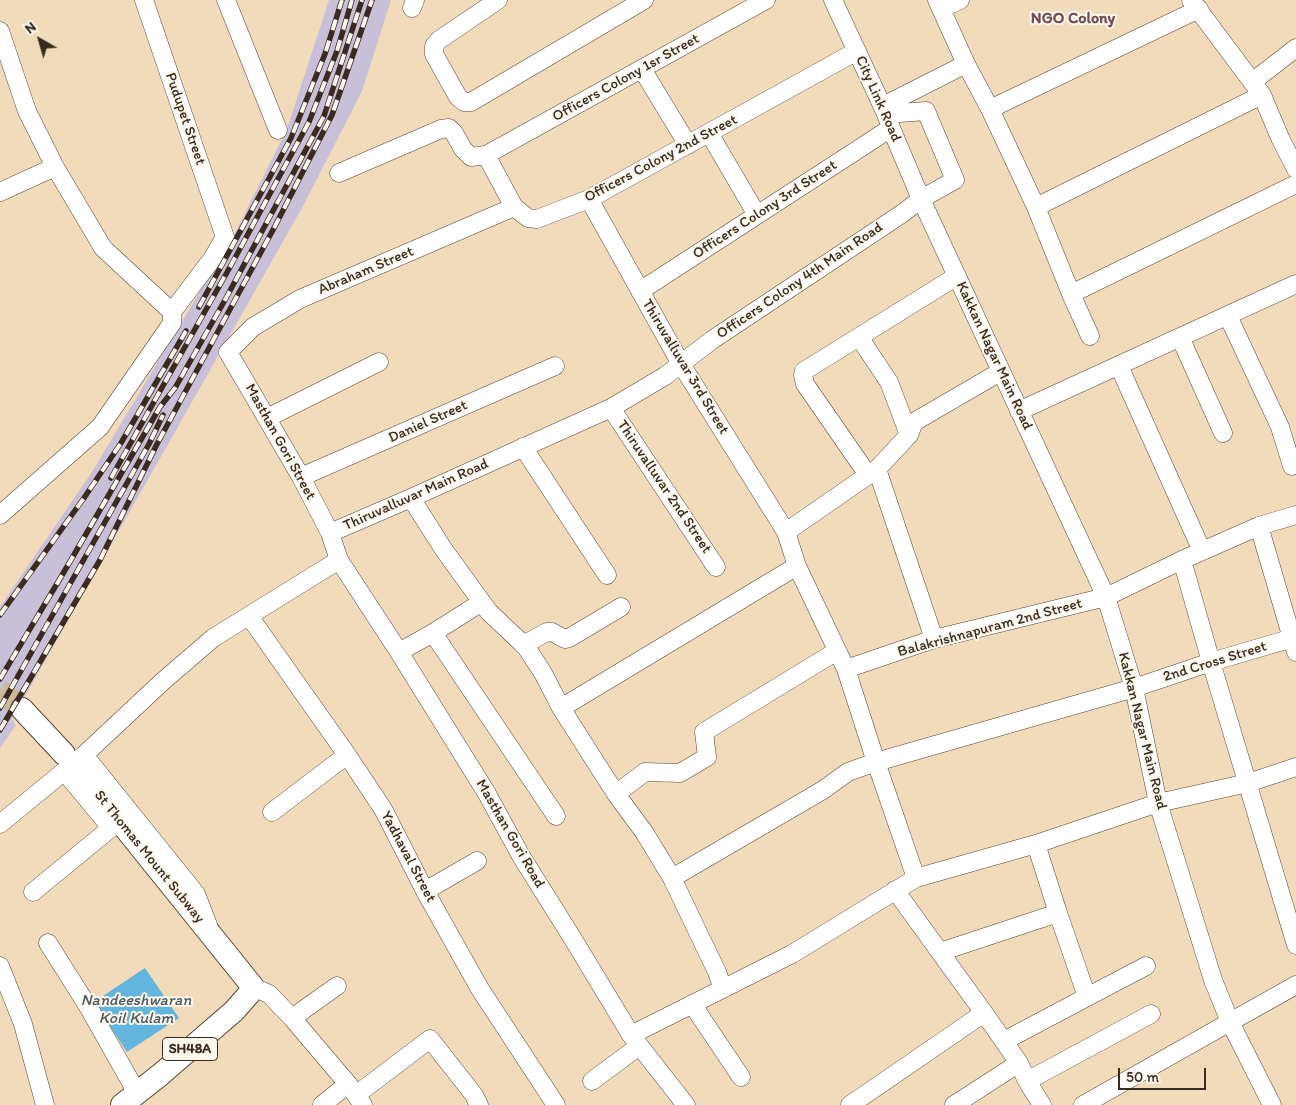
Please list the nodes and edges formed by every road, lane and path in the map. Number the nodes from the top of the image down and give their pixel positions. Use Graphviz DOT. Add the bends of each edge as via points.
graph roads {
  1 [pos="144,0"];
  2 [pos="226,0"];
  3 [pos="498,0"];
  4 [pos="644,0"];
  5 [pos="766,0"];
  6 [pos="834,0"];
  7 [pos="960,0"];
  8 [pos="939,4"];
  9 [pos="1195,5"];
  10 [pos="0,31"];
  11 [pos="1296,48"];
  12 [pos="857,51"];
  13 [pos="966,64"];
  14 [pos="642,69"];
  15 [pos="1257,88"];
  16 [pos="990,109"];
  17 [pos="886,116"];
  18 [pos="278,130"];
  19 [pos="709,133"];
  20 [pos="688,145"];
  21 [pos="486,155"];
  22 [pos="55,167"];
  23 [pos="1296,169"];
  24 [pos="339,173"];
  25 [pos="1296,184"];
  26 [pos="0,192"];
  27 [pos="589,199"];
  28 [pos="921,199"];
  29 [pos="514,207"];
  30 [pos="1036,207"];
  31 [pos="757,215"];
  32 [pos="957,276"];
  33 [pos="1296,284"];
  34 [pos="640,291"];
  35 [pos="1071,294"];
  36 [pos="172,312"];
  37 [pos="1228,316"];
  38 [pos="1090,336"];
  39 [pos="859,337"];
  40 [pos="1180,337"];
  41 [pos="228,352"];
  42 [pos="379,362"];
  43 [pos="681,364"];
  44 [pos="555,366"];
  45 [pos="1119,366"];
  46 [pos="1000,372"];
  47 [pos="611,408"];
  48 [pos="1018,411"];
  49 [pos="267,418"];
  50 [pos="1223,432"];
  51 [pos="909,436"];
  52 [pos="523,448"];
  53 [pos="1292,466"];
  54 [pos="873,472"];
  55 [pos="301,477"];
  56 [pos="411,498"];
  57 [pos="0,515"];
  58 [pos="1296,515"];
  59 [pos="1259,526"];
  60 [pos="786,532"];
  61 [pos="330,533"];
  62 [pos="1202,551"];
  63 [pos="339,560"];
  64 [pos="1182,560"];
  65 [pos="716,566"];
  66 [pos="797,566"];
  67 [pos="607,575"];
  68 [pos="1106,597"];
  69 [pos="482,602"];
  70 [pos="621,607"];
  71 [pos="249,616"];
  72 [pos="433,634"];
  73 [pos="934,639"];
  74 [pos="1295,642"];
  75 [pos="523,645"];
  76 [pos="837,651"];
  77 [pos="399,652"];
  78 [pos="1211,662"];
  79 [pos="846,669"];
  80 [pos="1134,688"];
  81 [pos="560,708"];
  82 [pos="22,710"];
  83 [pos="347,755"];
  84 [pos="876,762"];
  85 [pos="74,764"];
  86 [pos="1296,767"];
  87 [pos="1248,783"];
  88 [pos="616,794"];
  89 [pos="1158,803"];
  90 [pos="272,812"];
  91 [pos="556,816"];
  92 [pos="0,824"];
  93 [pos="111,828"];
  94 [pos="1036,844"];
  95 [pos="477,861"];
  96 [pos="672,878"];
  97 [pos="916,878"];
  98 [pos="895,890"];
  99 [pos="425,891"];
  100 [pos="32,892"];
  101 [pos="1058,913"];
  102 [pos="213,938"];
  103 [pos="48,943"];
  104 [pos="1296,945"];
  105 [pos="940,952"];
  106 [pos="0,966"];
  107 [pos="1146,966"];
  108 [pos="1296,985"];
  109 [pos="337,986"];
  110 [pos="253,987"];
  111 [pos="723,989"];
  112 [pos="1087,997"];
  113 [pos="692,1004"];
  114 [pos="984,1013"];
  115 [pos="1151,1014"];
  116 [pos="292,1018"];
  117 [pos="1230,1022"];
  118 [pos="635,1040"];
  119 [pos="1004,1042"];
  120 [pos="1019,1063"];
  121 [pos="741,1077"];
  122 [pos="592,1081"];
  123 [pos="1027,1081"];
  124 [pos="356,1095"];
  125 [pos="129,1099"];
  126 [pos="45,1105"];
  127 [pos="322,1105"];
  128 [pos="479,1105"];
  129 [pos="556,1105"];
  130 [pos="686,1105"];
  131 [pos="850,1105"];
  132 [pos="954,1105"];
  133 [pos="1042,1105"];
  134 [pos="1083,1105"];
  135 [pos="1272,1105"];
  1 -- 36 [label="street, Pudupet Street" via="225,237"];
  2 -- 18 [label="street"];
  3 -- 4 [label="street" via="434,46 434,54 464,102 470,102"];
  5 -- 14 [label="street, Officers Colony 1sr Street"];
  6 -- 12 [label="street, City Link Road"];
  7 -- 8 [label="street"];
  8 -- 13 [label="street"];
  9 -- 15 [label="street"];
  9 -- 16 [label="street"];
  10 -- 22 [label="street" via="26,110"];
  11 -- 15 [label="street"];
  12 -- 17 [label="street, City Link Road"];
  12 -- 19 [label="street, Officers Colony 2nd Street"];
  13 -- 16 [label="street"];
  13 -- 17 [label="street, Officers Colony 3rd Street"];
  14 -- 20 [label="street"];
  14 -- 21 [label="street, Officers Colony 1sr Street"];
  15 -- 23 [label="street"];
  15 -- 30 [label="street"];
  16 -- 30 [label="street"];
  17 -- 28 [label="street, City Link Road"];
  17 -- 28 [label="street, Officers Colony 4th Main Road" via="926,111 955,180"];
  17 -- 31 [label="street, Officers Colony 3rd Street"];
  19 -- 20 [label="street, Officers Colony 2nd Street"];
  19 -- 31 [label="street"];
  20 -- 27 [label="street, Officers Colony 2nd Street"];
  21 -- 24 [label="street" via="471,157 449,128"];
  21 -- 29 [label="street"];
  22 -- 26 [label="street"];
  22 -- 36 [label="street" via="103,248"];
  25 -- 35 [label="street"];
  27 -- 29 [label="street, Officers Colony 2nd Street" via="537,219 528,218"];
  27 -- 34 [label="street, Thiruvalluvar 3rd Street"];
  28 -- 32 [label="street, Kakkan Nagar Main Road"];
  28 -- 43 [label="street, Officers Colony 4th Main Road"];
  29 -- 41 [label="street, Abraham Street" via="300,300 253,327"];
  30 -- 35 [label="street"];
  31 -- 34 [label="street, Officers Colony 3rd Street"];
  32 -- 39 [label="street"];
  32 -- 46 [label="street, Kakkan Nagar Main Road"];
  33 -- 37 [label="street"];
  34 -- 43 [label="street, Thiruvalluvar 3rd Street"];
  35 -- 38 [label="street"];
  36 -- 57 [label="street" via="172,323 100,427"];
  37 -- 40 [label="street"];
  37 -- 53 [label="street" via="1280,426"];
  39 -- 51 [label="street" via="889,382"];
  39 -- 54 [label="street" via="802,375 805,384"];
  40 -- 45 [label="street"];
  40 -- 50 [label="street"];
  41 -- 49 [label="street, Masthan Gori Street"];
  42 -- 49 [label="street"];
  43 -- 47 [label="street, Thiruvalluvar Main Road"];
  43 -- 60 [label="street, Thiruvalluvar 3rd Street"];
  44 -- 55 [label="street, Daniel Street"];
  45 -- 48 [label="street"];
  45 -- 62 [label="street"];
  46 -- 48 [label="street, Kakkan Nagar Main Road"];
  46 -- 51 [label="street" via="921,417 914,422"];
  47 -- 52 [label="street, Thiruvalluvar Main Road"];
  47 -- 65 [label="street, Thiruvalluvar 2nd Street"];
  48 -- 68 [label="street, Kakkan Nagar Main Road"];
  49 -- 55 [label="street, Masthan Gori Street"];
  51 -- 54 [label="street"];
  52 -- 56 [label="street, Thiruvalluvar Main Road"];
  52 -- 67 [label="street"];
  54 -- 60 [label="street"];
  54 -- 73 [label="street"];
  55 -- 61 [label="street, Masthan Gori Street"];
  56 -- 61 [label="street, Thiruvalluvar Main Road"];
  56 -- 69 [label="street"];
  58 -- 59 [label="street, Balakrishnapuram 2nd Street"];
  59 -- 62 [label="street, Balakrishnapuram 2nd Street"];
  59 -- 74 [label="street"];
  60 -- 66 [label="street, Thiruvalluvar 3rd Street"];
  61 -- 63 [label="street, Thiruvalluvar Main Road"];
  62 -- 64 [label="street, Balakrishnapuram 2nd Street"];
  63 -- 71 [label="street"];
  63 -- 77 [label="street, Masthan Gori Road"];
  64 -- 68 [label="street, Balakrishnapuram 2nd Street"];
  64 -- 78 [label="street"];
  66 -- 76 [label="street, Thiruvalluvar 3rd Street"];
  66 -- 81 [label="street"];
  68 -- 73 [label="street, Balakrishnapuram 2nd Street"];
  68 -- 80 [label="street, Kakkan Nagar Main Road"];
  69 -- 72 [label="street"];
  69 -- 75 [label="street"];
  70 -- 75 [label="street" via="569,638 547,632"];
  71 -- 83 [label="street, Yadhaval Street"];
  71 -- 85 [label="street" via="213,638"];
  72 -- 77 [label="street"];
  72 -- 91 [label="street"];
  73 -- 79 [label="street, Balakrishnapuram 2nd Street"];
  74 -- 78 [label="street, 2nd Cross Street"];
  75 -- 81 [label="street" via="543,674"];
  76 -- 79 [label="street, Thiruvalluvar 3rd Street"];
  76 -- 88 [label="street" via="704,732 707,757 680,773 645,772"];
  77 -- 118 [label="street, Masthan Gori Road"];
  78 -- 80 [label="street, 2nd Cross Street"];
  78 -- 87 [label="street"];
  79 -- 84 [label="street, Thiruvalluvar 3rd Street"];
  80 -- 84 [label="street, 2nd Cross Street"];
  80 -- 89 [label="street, Kakkan Nagar Main Road"];
  81 -- 88 [label="street"];
  82 -- 85 [label="main road, St Thomas Mount Subway"];
  83 -- 90 [label="street"];
  83 -- 99 [label="street, Yadhaval Street" via="383,809"];
  84 -- 96 [label="street, 2nd Cross Street" via="848,772 823,790"];
  84 -- 97 [label="street, Thiruvalluvar 3rd Street"];
  85 -- 92 [label="street"];
  85 -- 93 [label="street"];
  85 -- 102 [label="main road, St Thomas Mount Subway"];
  86 -- 87 [label="street"];
  87 -- 89 [label="street"];
  87 -- 104 [label="street"];
  88 -- 96 [label="street"];
  89 -- 94 [label="street"];
  89 -- 117 [label="street, Kakkan Nagar Main Road" via="1213,980"];
  93 -- 100 [label="street"];
  93 -- 102 [label="street" via="181,915"];
  94 -- 97 [label="street"];
  94 -- 101 [label="street"];
  95 -- 99 [label="street"];
  96 -- 111 [label="street"];
  97 -- 98 [label="street"];
  98 -- 105 [label="street"];
  98 -- 111 [label="street" via="792,954"];
  99 -- 129 [label="street, Yadhaval Street" via="480,989"];
  101 -- 105 [label="street"];
  101 -- 112 [label="street"];
  102 -- 110 [label="main road, St Thomas Mount Subway"];
  103 -- 125 [label="street" via="89,1008"];
  105 -- 114 [label="street"];
  106 -- 126 [label="street" via="23,1024"];
  107 -- 112 [label="street"];
  108 -- 117 [label="street"];
  109 -- 116 [label="street"];
  110 -- 116 [label="street" via="269,994"];
  110 -- 125 [label="main road, SH48A" via="234,1010"];
  111 -- 113 [label="street"];
  112 -- 119 [label="street"];
  113 -- 118 [label="street"];
  113 -- 121 [label="street"];
  114 -- 119 [label="street"];
  114 -- 131 [label="street"];
  115 -- 123 [label="street"];
  116 -- 124 [label="street"];
  117 -- 134 [label="street"];
  117 -- 135 [label="street, Kakkan Nagar Main Road"];
  118 -- 122 [label="street"];
  118 -- 130 [label="street, Masthan Gori Road"];
  119 -- 120 [label="street"];
  120 -- 123 [label="street"];
  120 -- 132 [label="street"];
  123 -- 133 [label="street"];
  124 -- 127 [label="street"];
  124 -- 128 [label="street" via="430,1039"];
}
